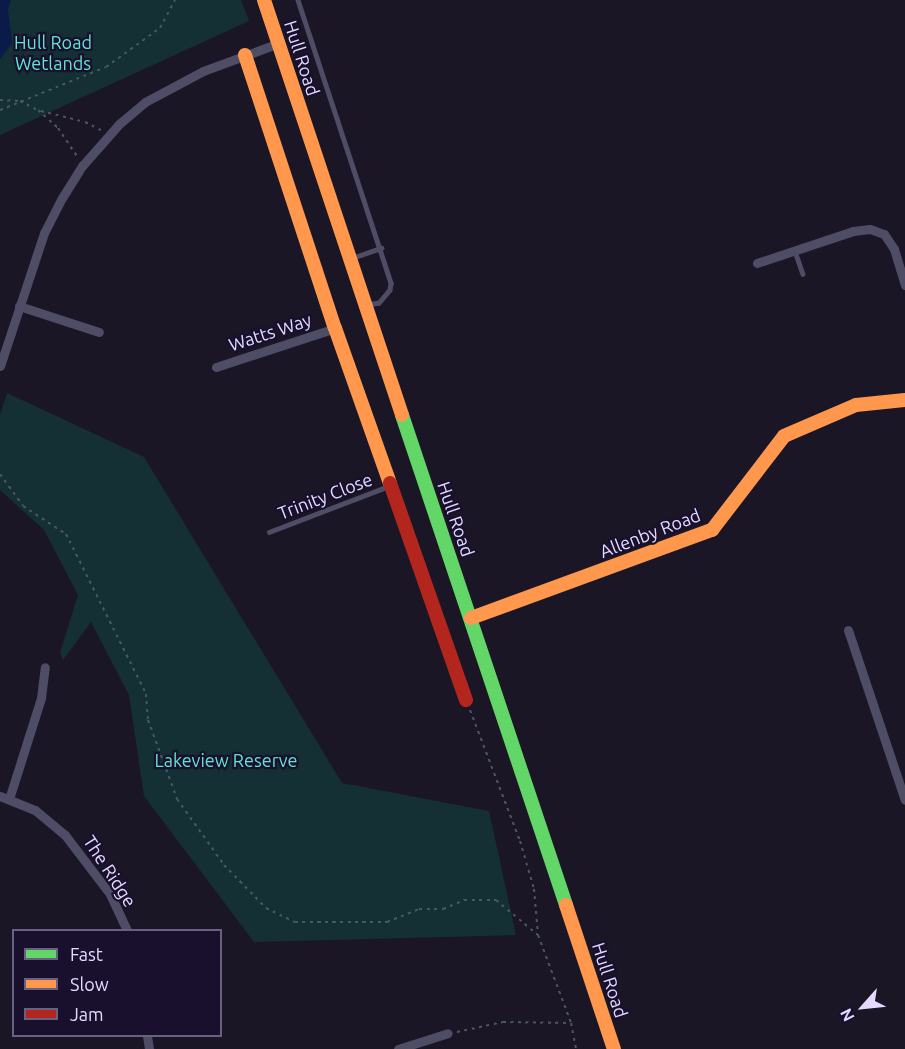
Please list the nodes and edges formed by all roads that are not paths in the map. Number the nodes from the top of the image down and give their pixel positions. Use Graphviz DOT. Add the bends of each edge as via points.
graph roads {
  1 [pos="264,0"];
  2 [pos="298,0"];
  3 [pos="279,43"];
  4 [pos="245,55"];
  5 [pos="381,248"];
  6 [pos="795,250"];
  7 [pos="350,259"];
  8 [pos="758,263"];
  9 [pos="803,274"];
  10 [pos="905,285"];
  11 [pos="19,306"];
  12 [pos="365,306"];
  13 [pos="335,328"];
  14 [pos="99,332"];
  15 [pos="0,366"];
  16 [pos="216,367"];
  17 [pos="905,400"];
  18 [pos="391,485"];
  19 [pos="269,532"];
  20 [pos="471,618"];
  21 [pos="848,630"];
  22 [pos="45,667"];
  23 [pos="466,700"];
  24 [pos="5,797"];
  25 [pos="905,800"];
  26 [pos="127,929"];
  27 [pos="448,1033"];
  28 [pos="398,1049"];
  29 [pos="614,1049"];
  1 -- 3 [label="street, Hull Road"];
  2 -- 5 [label="lane"];
  3 -- 4 [label="street"];
  3 -- 7 [label="street, Hull Road"];
  4 -- 11 [label="street" via="168,88 145,102 110,135 62,198 44,233"];
  4 -- 13 [label="street"];
  5 -- 7 [label="lane"];
  5 -- 12 [label="lane" via="390,290 380,303"];
  6 -- 8 [label="street"];
  6 -- 9 [label="lane"];
  6 -- 10 [label="street" via="870,229 884,234 894,249"];
  7 -- 12 [label="street, Hull Road"];
  11 -- 14 [label="street"];
  11 -- 15 [label="street"];
  12 -- 20 [label="street, Hull Road"];
  13 -- 16 [label="street, Watts Way"];
  13 -- 18 [label="street"];
  17 -- 20 [label="street, Allenby Road" via="856,405 784,436 712,530"];
  18 -- 19 [label="lane, Trinity Close"];
  18 -- 23 [label="street"];
  20 -- 29 [label="street, Hull Road"];
  21 -- 25 [label="street"];
  22 -- 24 [label="street" via="41,698"];
  24 -- 26 [label="street, The Ridge" via="34,810 66,835 110,894"];
  27 -- 28 [label="street"];
}
